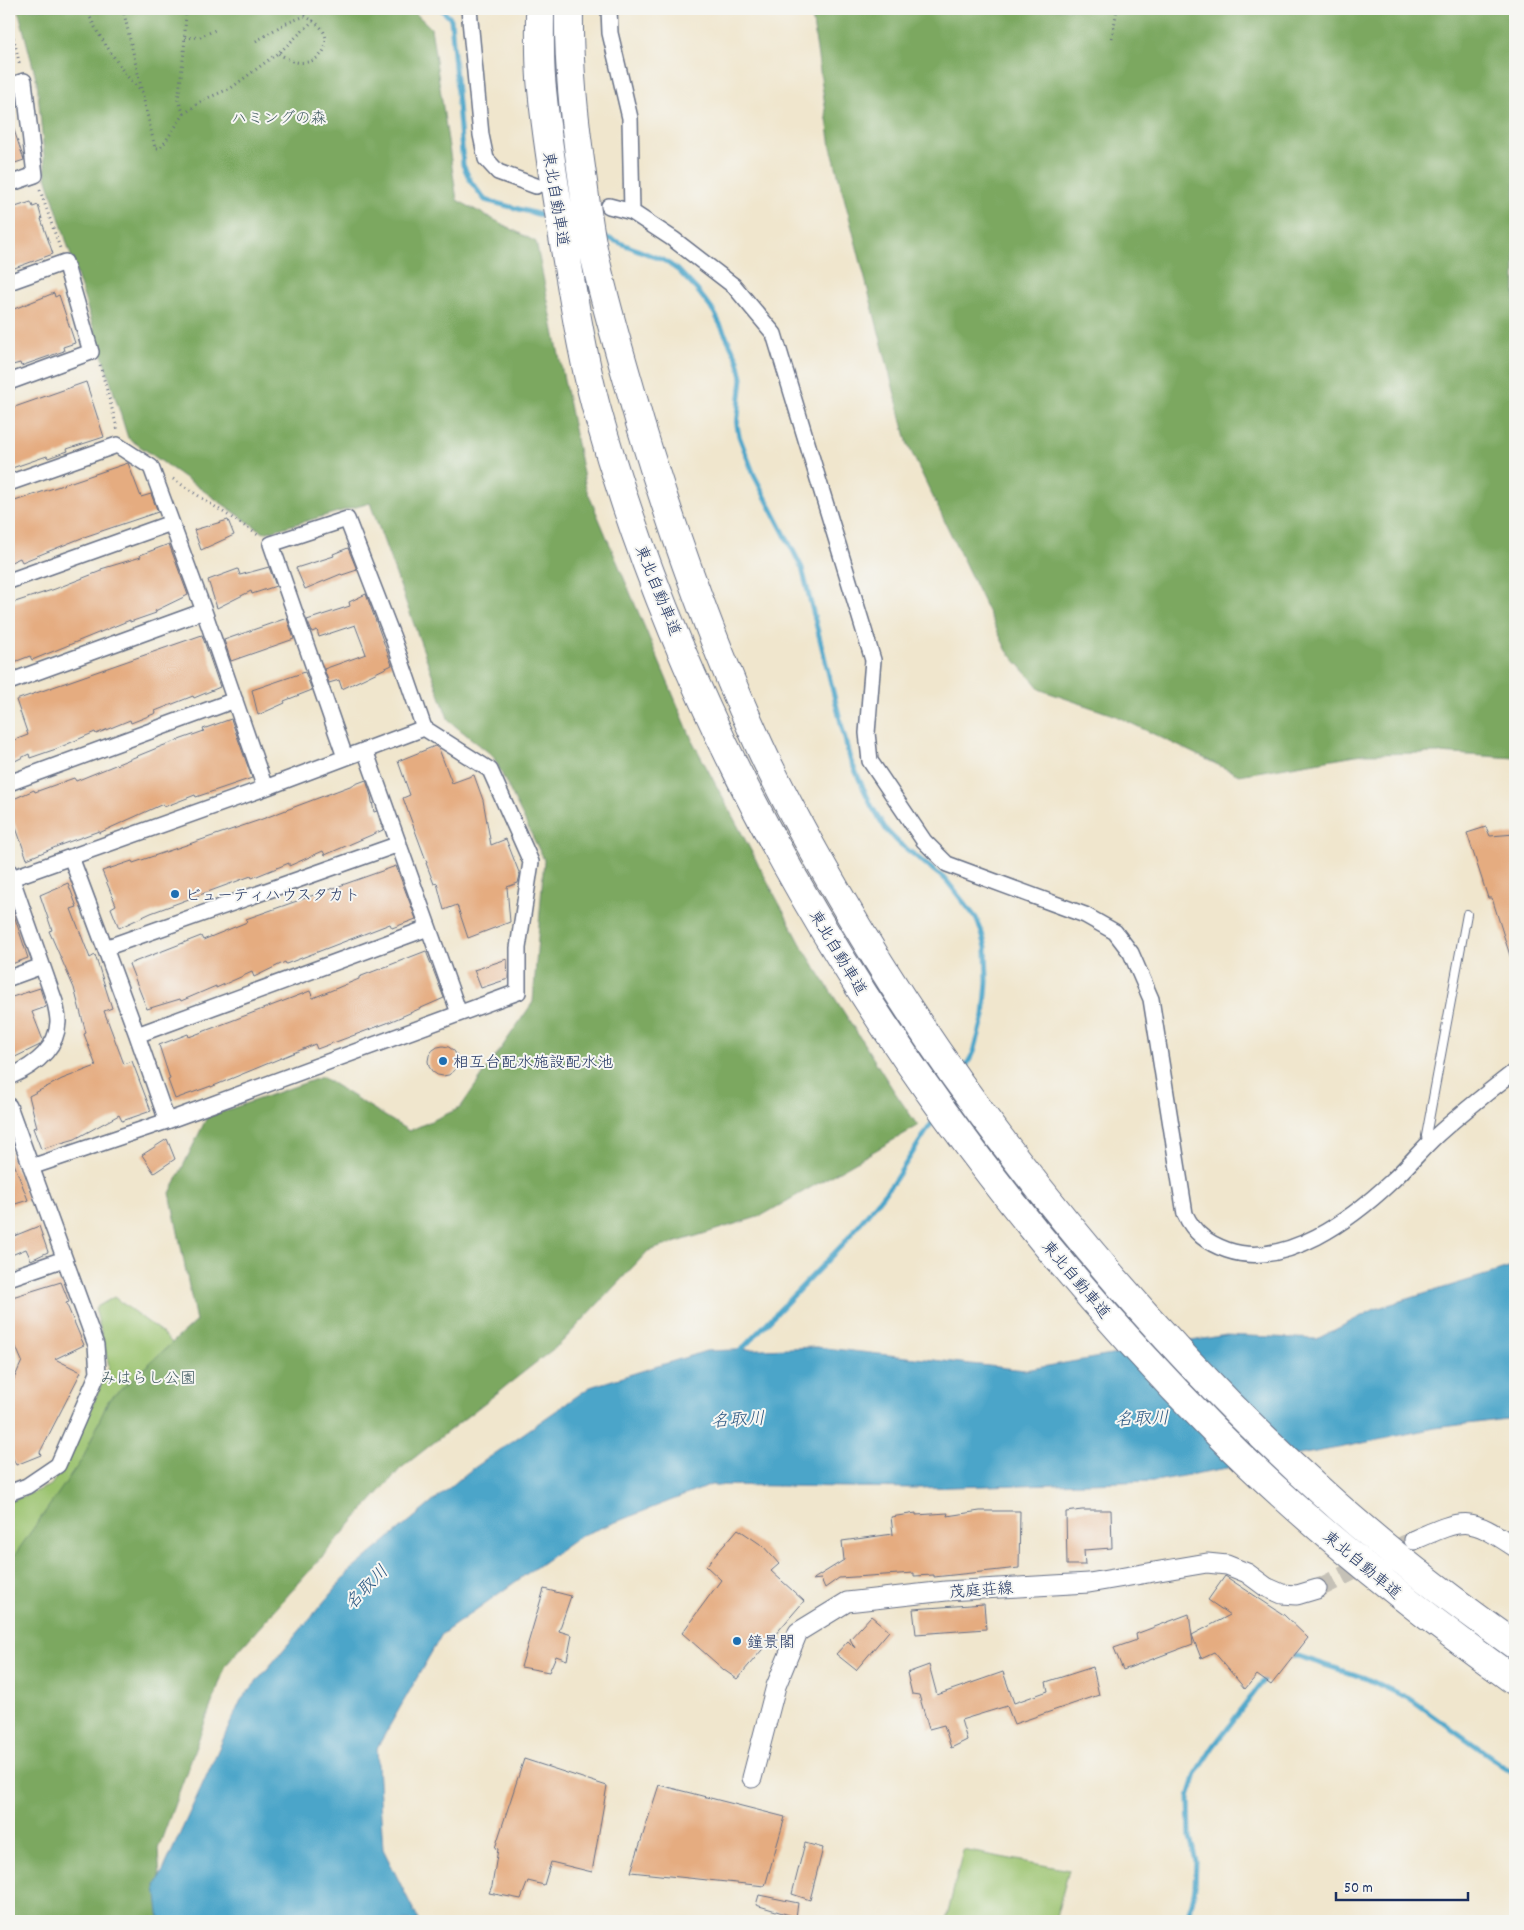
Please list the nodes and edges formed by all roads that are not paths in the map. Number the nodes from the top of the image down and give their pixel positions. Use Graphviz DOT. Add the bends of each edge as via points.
graph roads {
  1 [pos="470,9"];
  2 [pos="540,9"];
  3 [pos="569,9"];
  4 [pos="610,9"];
  5 [pos="9,86"];
  6 [pos="9,184"];
  7 [pos="536,186"];
  8 [pos="598,207"];
  9 [pos="632,212"];
  10 [pos="9,282"];
  11 [pos="9,382"];
  12 [pos="9,483"];
  13 [pos="171,523"];
  14 [pos="9,581"];
  15 [pos="204,611"];
  16 [pos="9,682"];
  17 [pos="235,700"];
  18 [pos="424,728"];
  19 [pos="365,750"];
  20 [pos="345,757"];
  21 [pos="9,783"];
  22 [pos="265,788"];
  23 [pos="399,844"];
  24 [pos="71,856"];
  25 [pos="10,876"];
  26 [pos="1467,914"];
  27 [pos="428,928"];
  28 [pos="104,948"];
  29 [pos="42,966"];
  30 [pos="9,978"];
  31 [pos="459,1013"];
  32 [pos="137,1036"];
  33 [pos="1515,1071"];
  34 [pos="9,1077"];
  35 [pos="9,1106"];
  36 [pos="167,1121"];
  37 [pos="1428,1144"];
  38 [pos="31,1167"];
  39 [pos="64,1259"];
  40 [pos="9,1278"];
  41 [pos="9,1493"];
  42 [pos="1288,1506"];
  43 [pos="1375,1537"];
  44 [pos="1414,1540"];
  45 [pos="1515,1547"];
  46 [pos="1317,1589"];
  47 [pos="1515,1632"];
  48 [pos="1515,1646"];
  49 [pos="1515,1681"];
  50 [pos="1515,1699"];
  51 [pos="752,1778"];
  1 -- 7 [label="street" via="486,159 498,172"];
  2 -- 42 [label="highway, 東北自動車道" via="541,84 556,203 597,410 621,491 654,581 730,756 778,852 845,964 928,1090 1082,1287 1147,1360"];
  3 -- 8 [label="highway, 東北自動車道" via="572,108"];
  4 -- 9 [label="street" via="610,33 630,118"];
  5 -- 6 [label="street" via="24,81 35,175"];
  8 -- 9 [label="street"];
  8 -- 43 [label="highway, 東北自動車道" via="594,255 606,305 657,478 717,647 756,739 807,841 866,942 946,1065 1060,1217 1165,1337 1231,1406 1326,1497"];
  9 -- 37 [label="street" via="734,286 774,334 873,660 867,733 870,761 924,841 947,864 1085,915 1115,932 1131,953 1150,999 1184,1206 1194,1229 1204,1240 1239,1254 1285,1251 1321,1235 1354,1212"];
  10 -- 11 [label="street" via="65,262 91,352"];
  12 -- 13 [label="street" via="117,445 151,467"];
  13 -- 14 [label="street"];
  13 -- 15 [label="street"];
  15 -- 16 [label="street"];
  15 -- 17 [label="street"];
  17 -- 21 [label="street"];
  17 -- 22 [label="street"];
  18 -- 19 [label="street"];
  18 -- 20 [label="street" via="347,519 271,544"];
  18 -- 31 [label="street" via="490,770 531,862 518,948 518,992"];
  19 -- 20 [label="street"];
  19 -- 23 [label="street"];
  20 -- 22 [label="street"];
  22 -- 24 [label="street"];
  23 -- 27 [label="street"];
  23 -- 28 [label="street"];
  24 -- 25 [label="street"];
  24 -- 28 [label="street"];
  25 -- 29 [label="street"];
  26 -- 37 [label="lane" via="1426,1136"];
  27 -- 31 [label="street"];
  27 -- 32 [label="street"];
  28 -- 32 [label="street"];
  29 -- 30 [label="street"];
  29 -- 34 [label="street" via="56,1002 58,1021 55,1039 44,1055 25,1070"];
  31 -- 36 [label="street"];
  32 -- 36 [label="street"];
  33 -- 37 [label="street"];
  35 -- 38 [label="street"];
  36 -- 38 [label="street"];
  38 -- 39 [label="street"];
  39 -- 40 [label="street"];
  39 -- 41 [label="street" via="96,1345 98,1373 58,1465 27,1486"];
  42 -- 49 [label="highway, 東北自動車道" via="1459,1641"];
  42 -- 50 [label="highway" via="1385,1595"];
  43 -- 47 [label="highway"];
  43 -- 48 [label="highway, 東北自動車道"];
  44 -- 45 [label="street" via="1458,1523 1471,1523"];
  46 -- 51 [label="street, 茂庭荘線" via="1297,1595 1282,1594 1247,1573 1227,1565 1207,1563 1090,1583 946,1591 847,1602 798,1632 776,1686"];
}
